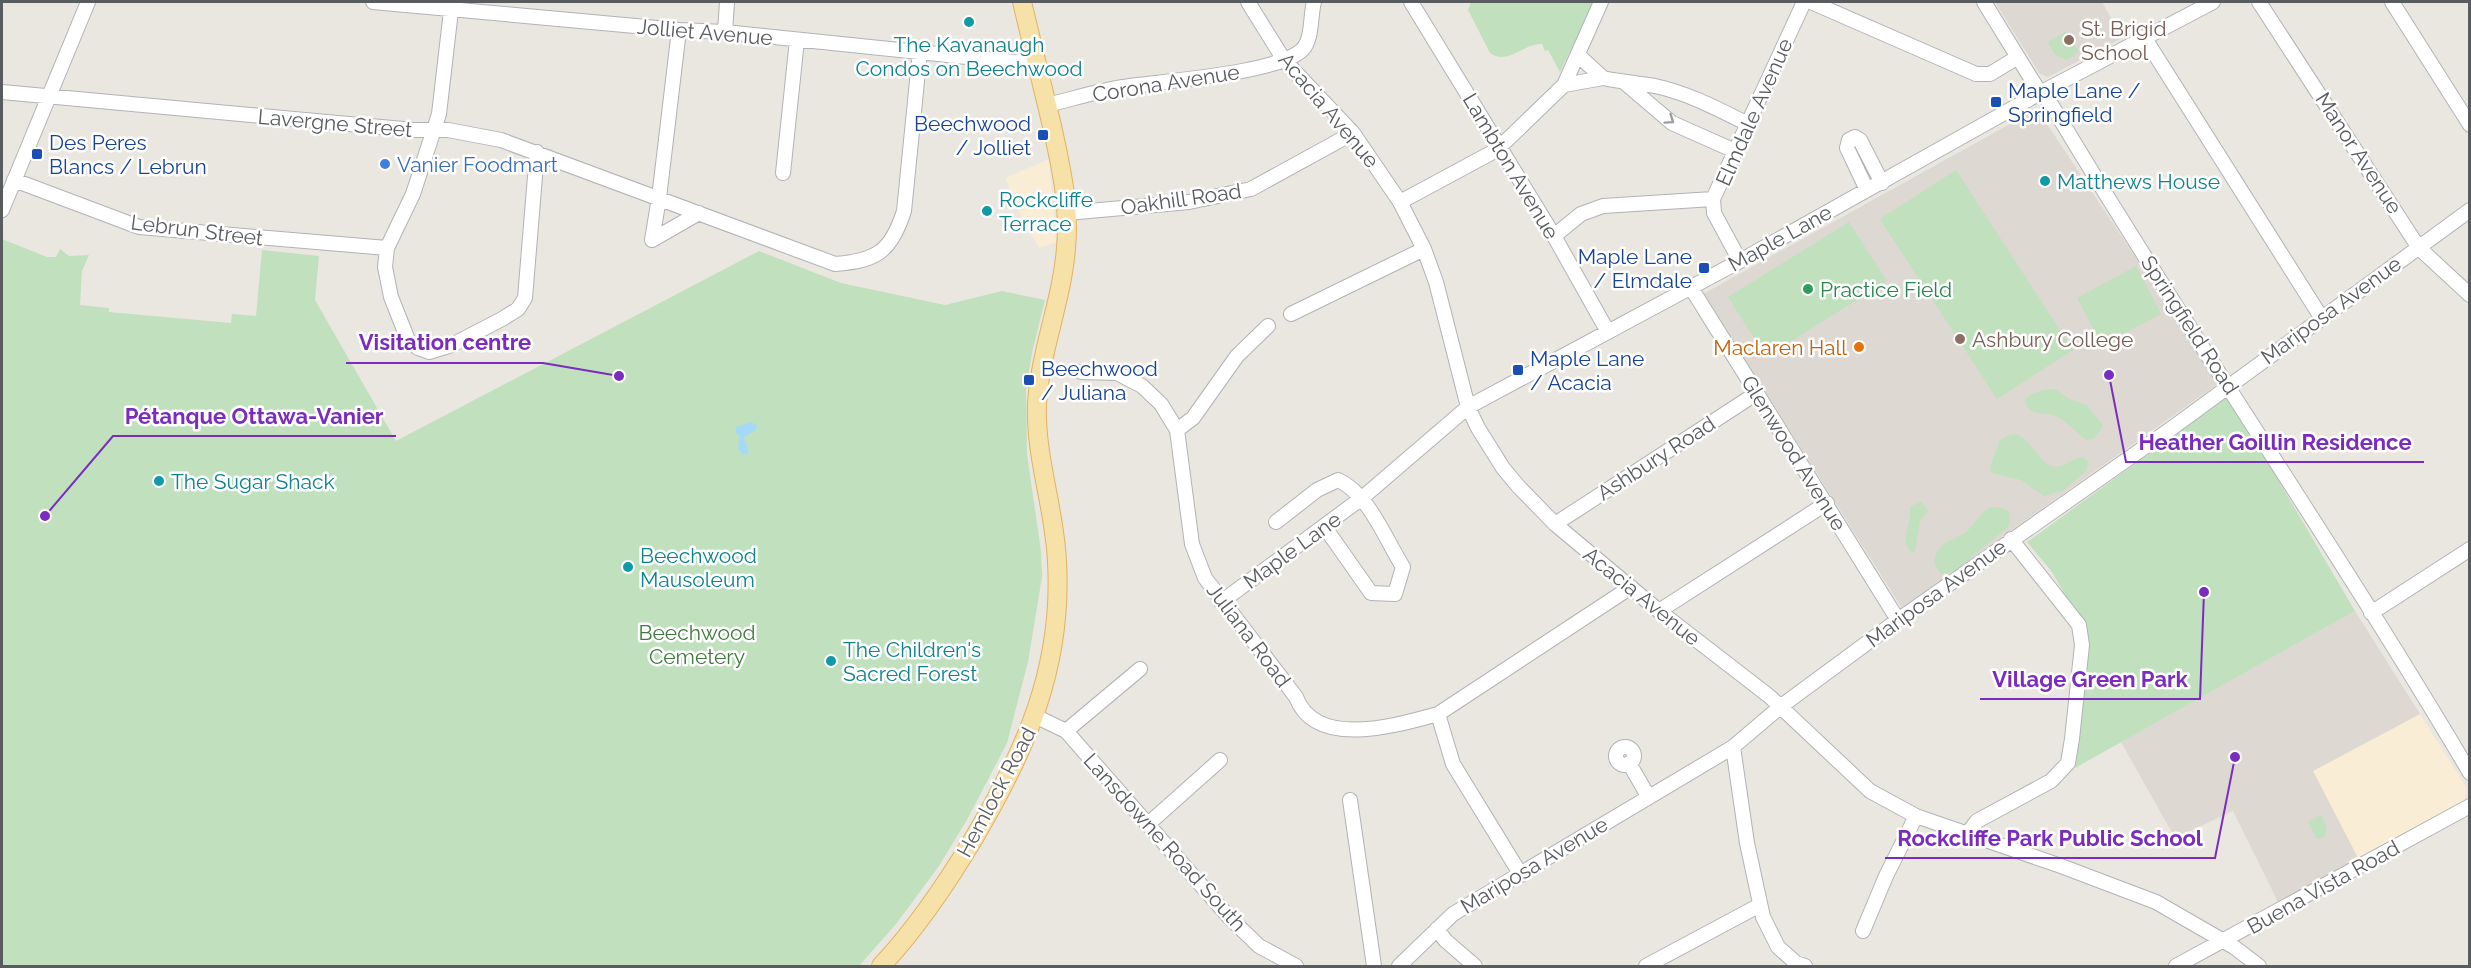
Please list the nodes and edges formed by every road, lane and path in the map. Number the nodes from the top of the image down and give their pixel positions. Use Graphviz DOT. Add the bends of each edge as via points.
graph roads {
  1 [pos="88,2"];
  2 [pos="373,2"];
  3 [pos="727,2"];
  4 [pos="1022,2"];
  5 [pos="1248,2"];
  6 [pos="1314,2"];
  7 [pos="1411,2"];
  8 [pos="1601,2"];
  9 [pos="1804,2"];
  10 [pos="1811,2"];
  11 [pos="1984,2"];
  12 [pos="2213,2"];
  13 [pos="2259,2"];
  14 [pos="2392,2"];
  15 [pos="452,4"];
  16 [pos="679,30"];
  17 [pos="725,32"];
  18 [pos="2144,37"];
  19 [pos="797,40"];
  20 [pos="920,51"];
  21 [pos="1578,55"];
  22 [pos="2018,57"];
  23 [pos="1036,59"];
  24 [pos="1284,60"];
  25 [pos="1603,78"];
  26 [pos="1625,83"];
  27 [pos="1564,85"];
  28 [pos="2,92"];
  29 [pos="2040,93"];
  30 [pos="50,97"];
  31 [pos="1047,105"];
  32 [pos="1748,124"];
  33 [pos="2469,125"];
  34 [pos="432,131"];
  35 [pos="1353,133"];
  36 [pos="1499,146"];
  37 [pos="1736,151"];
  38 [pos="537,152"];
  39 [pos="783,173"];
  40 [pos="14,180"];
  41 [pos="1882,183"];
  42 [pos="1867,190"];
  43 [pos="659,198"];
  44 [pos="1713,199"];
  45 [pos="1400,202"];
  46 [pos="2,210"];
  47 [pos="2469,210"];
  48 [pos="699,213"];
  49 [pos="1067,213"];
  50 [pos="1554,236"];
  51 [pos="387,248"];
  52 [pos="2419,248"];
  53 [pos="1424,249"];
  54 [pos="1740,261"];
  55 [pos="1690,286"];
  56 [pos="2469,295"];
  57 [pos="1291,314"];
  58 [pos="2321,317"];
  59 [pos="1268,326"];
  60 [pos="1608,332"];
  61 [pos="1081,372"];
  62 [pos="2228,385"];
  63 [pos="1757,393"];
  64 [pos="1468,406"];
  65 [pos="1177,430"];
  66 [pos="1362,498"];
  67 [pos="1827,503"];
  68 [pos="1276,522"];
  69 [pos="1555,524"];
  70 [pos="1324,526"];
  71 [pos="2010,539"];
  72 [pos="2469,549"];
  73 [pos="1631,587"];
  74 [pos="1221,602"];
  75 [pos="1659,611"];
  76 [pos="2371,613"];
  77 [pos="1898,620"];
  78 [pos="1140,669"];
  79 [pos="1780,707"];
  80 [pos="1438,714"];
  81 [pos="1035,716"];
  82 [pos="1066,731"];
  83 [pos="1733,747"];
  84 [pos="1220,760"];
  85 [pos="1629,764"];
  86 [pos="2469,773"];
  87 [pos="1648,796"];
  88 [pos="1350,800"];
  89 [pos="2469,807"];
  90 [pos="1916,816"];
  91 [pos="1147,825"];
  92 [pos="1967,834"];
  93 [pos="1521,875"];
  94 [pos="1760,905"];
  95 [pos="1437,929"];
  96 [pos="1863,931"];
  97 [pos="2223,941"];
  98 [pos="881,966"];
  99 [pos="1296,966"];
  100 [pos="1374,966"];
  101 [pos="1399,966"];
  102 [pos="1475,966"];
  103 [pos="1646,966"];
  104 [pos="1805,966"];
  105 [pos="2176,966"];
  106 [pos="2259,966"];
  1 -- 30 [label="street"];
  2 -- 15 [label="street, Jolliet Avenue"];
  3 -- 17 [label="street"];
  4 -- 23 [label="main road, Hemlock Road"];
  5 -- 24 [label="street, Acacia Avenue"];
  6 -- 24 [label="street" via="1305,45"];
  7 -- 36 [label="street, Lambton Avenue"];
  8 -- 21 [label="street"];
  9 -- 32 [label="street, Elmdale Avenue"];
  10 -- 22 [label="street" via="1976,75 1990,74"];
  11 -- 22 [label="street, Springfield Road"];
  12 -- 18 [label="street, Maple Lane"];
  13 -- 52 [label="street, Manor Avenue"];
  14 -- 33 [label="street"];
  15 -- 16 [label="street, Jolliet Avenue"];
  15 -- 34 [label="street" via="439,114"];
  16 -- 17 [label="street, Jolliet Avenue"];
  16 -- 43 [label="street"];
  17 -- 19 [label="street, Jolliet Avenue"];
  18 -- 29 [label="street, Maple Lane"];
  18 -- 58 [label="street"];
  19 -- 20 [label="street, Jolliet Avenue"];
  19 -- 39 [label="street"];
  20 -- 23 [label="street, Jolliet Avenue" via="1015,62"];
  20 -- 48 [label="street, Lavergne Street" via="904,211 897,232 881,252 859,262 835,264"];
  21 -- 25 [label="street"];
  21 -- 27 [label="street"];
  22 -- 29 [label="street, Springfield Road"];
  23 -- 31 [label="main road, Hemlock Road"];
  24 -- 31 [label="street, Corona Avenue" via="1245,71 1120,88"];
  24 -- 35 [label="street, Acacia Avenue"];
  25 -- 26 [label="street"];
  25 -- 27 [label="street"];
  26 -- 32 [label="street" via="1655,86 1691,97"];
  26 -- 37 [label="street, one-way" via="1672,123"];
  27 -- 36 [label="street"];
  28 -- 30 [label="street, Lavergne Street"];
  29 -- 41 [label="street, Maple Lane"];
  29 -- 62 [label="street, Springfield Road" via="2051,104"];
  30 -- 34 [label="street, Lavergne Street"];
  30 -- 40 [label="street"];
  31 -- 49 [label="main road, Hemlock Road" via="1065,185"];
  32 -- 37 [label="street, Elmdale Avenue"];
  34 -- 38 [label="street, Lavergne Street" via="448,130 501,140"];
  34 -- 51 [label="street" via="413,194"];
  35 -- 45 [label="street, Acacia Avenue"];
  35 -- 49 [label="street, Oakhill Road" via="1251,189 1189,202"];
  36 -- 45 [label="street"];
  36 -- 50 [label="street, Lambton Avenue"];
  37 -- 44 [label="street, Elmdale Avenue"];
  38 -- 43 [label="street, Lavergne Street"];
  38 -- 51 [label="street" via="525,298 518,309 452,345 429,352 418,348 408,340 391,297 385,267"];
  40 -- 46 [label="street"];
  40 -- 51 [label="street, Lebrun Street" via="139,227"];
  41 -- 42 [label="street, Maple Lane"];
  41 -- 42 [label="street" via="1855,137 1849,140 1847,148"];
  42 -- 54 [label="street, Maple Lane"];
  43 -- 48 [label="street, Lavergne Street"];
  43 -- 48 [label="street" via="652,240"];
  44 -- 50 [label="street, Elmdale Avenue" via="1603,206 1581,214"];
  44 -- 54 [label="street" via="1714,213"];
  45 -- 53 [label="street, Acacia Avenue"];
  47 -- 52 [label="street, Mariposa Avenue"];
  49 -- 81 [label="main road, Hemlock Road" via="1061,283 1037,406 1057,560 1058,604 1047,677"];
  50 -- 60 [label="street, Lambton Avenue"];
  52 -- 56 [label="street, Manor Avenue"];
  52 -- 58 [label="street, Mariposa Avenue"];
  53 -- 57 [label="street"];
  53 -- 64 [label="street, Acacia Avenue" via="1446,314"];
  54 -- 55 [label="street, Maple Lane"];
  55 -- 60 [label="street, Maple Lane"];
  55 -- 63 [label="street, Glenwood Avenue"];
  58 -- 62 [label="street, Mariposa Avenue"];
  59 -- 65 [label="street" via="1237,356 1193,418"];
  60 -- 64 [label="street, Maple Lane"];
  61 -- 65 [label="street, Juliana Road" via="1117,373 1142,386 1161,404"];
  62 -- 71 [label="street, Mariposa Avenue"];
  62 -- 76 [label="street, Springfield Road"];
  63 -- 67 [label="street, Glenwood Avenue"];
  63 -- 69 [label="street, Ashbury Road"];
  64 -- 66 [label="street, Maple Lane"];
  64 -- 69 [label="street, Acacia Avenue" via="1503,468"];
  65 -- 74 [label="street, Juliana Road" via="1192,544 1205,578"];
  66 -- 68 [label="street, Maple Lane" via="1338,480 1317,490"];
  66 -- 70 [label="street, Maple Lane"];
  66 -- 70 [label="street" via="1402,567 1395,594 1371,593"];
  67 -- 75 [label="street"];
  67 -- 77 [label="street, Glenwood Avenue"];
  69 -- 73 [label="street, Acacia Avenue"];
  70 -- 74 [label="street, Maple Lane"];
  71 -- 77 [label="street, Mariposa Avenue"];
  71 -- 92 [label="street" via="2079,625 2082,645 2072,739 2068,763 2051,781 1977,821"];
  72 -- 76 [label="street"];
  73 -- 75 [label="street, Acacia Avenue"];
  73 -- 80 [label="street, Juliana Road"];
  74 -- 80 [label="street, Juliana Road" via="1315,721 1341,731"];
  75 -- 79 [label="street, Acacia Avenue"];
  76 -- 86 [label="street, Springfield Road"];
  77 -- 79 [label="street, Mariposa Avenue"];
  78 -- 82 [label="street"];
  79 -- 83 [label="street, Mariposa Avenue"];
  79 -- 90 [label="street, Acacia Avenue" via="1870,791"];
  80 -- 93 [label="street" via="1453,764"];
  81 -- 82 [label="street, Lansdowne Road South"];
  81 -- 98 [label="main road, Hemlock Road" via="1002,790 951,877"];
  82 -- 91 [label="street, Lansdowne Road South"];
  83 -- 87 [label="street, Mariposa Avenue"];
  83 -- 94 [label="street"];
  84 -- 91 [label="street"];
  85 -- 87 [label="street"];
  87 -- 93 [label="street, Mariposa Avenue"];
  88 -- 100 [label="street"];
  89 -- 97 [label="street, Buena Vista Road"];
  90 -- 92 [label="street, Acacia Avenue"];
  90 -- 96 [label="street"];
  91 -- 99 [label="street, Lansdowne Road South" via="1259,946"];
  92 -- 97 [label="street, Acacia Avenue" via="2156,902"];
  93 -- 95 [label="street, Mariposa Avenue" via="1453,914"];
  94 -- 103 [label="street"];
  94 -- 104 [label="street" via="1778,947"];
  95 -- 101 [label="street, Mariposa Avenue"];
  95 -- 102 [label="street"];
  97 -- 105 [label="street, Buena Vista Road"];
  97 -- 106 [label="street, Acacia Avenue"];
}
